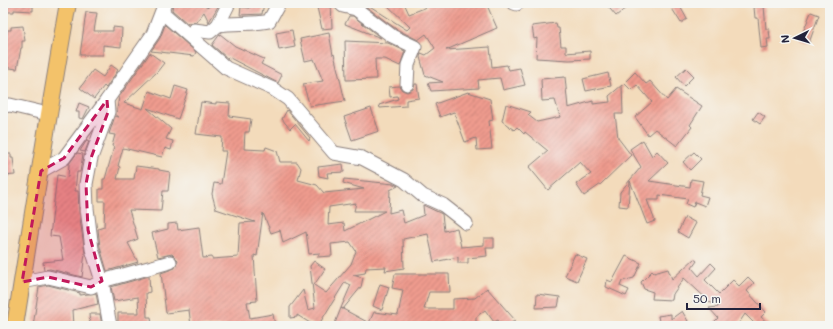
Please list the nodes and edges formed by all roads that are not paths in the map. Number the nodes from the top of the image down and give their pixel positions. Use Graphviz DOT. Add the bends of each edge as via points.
graph roads {
  1 [pos="68,3"];
  2 [pos="229,3"];
  3 [pos="279,3"];
  4 [pos="340,3"];
  5 [pos="164,8"];
  6 [pos="218,25"];
  7 [pos="190,35"];
  8 [pos="406,84"];
  9 [pos="107,100"];
  10 [pos="3,106"];
  11 [pos="48,114"];
  12 [pos="41,171"];
  13 [pos="466,224"];
  14 [pos="170,262"];
  15 [pos="102,281"];
  16 [pos="22,282"];
  17 [pos="15,326"];
  18 [pos="112,326"];
  1 -- 11 [label="main road"];
  2 -- 6 [label="street"];
  3 -- 6 [label="street" via="270,21"];
  4 -- 8 [label="street" via="356,9 392,36 415,47 408,65"];
  5 -- 7 [label="street"];
  5 -- 9 [label="street" via="153,34"];
  6 -- 7 [label="street" via="210,32 194,30"];
  7 -- 13 [label="street" via="226,68 273,89 288,99 334,153 362,158 404,180 423,196 443,205"];
  9 -- 12 [label="street" via="64,158"];
  9 -- 15 [label="street" via="108,112 91,158 86,184 88,230"];
  10 -- 11 [label="street" via="10,105"];
  11 -- 12 [label="main road"];
  12 -- 16 [label="main road"];
  14 -- 15 [label="street"];
  15 -- 16 [label="street" via="91,288 48,277"];
  15 -- 18 [label="street"];
  16 -- 17 [label="main road"];
}
